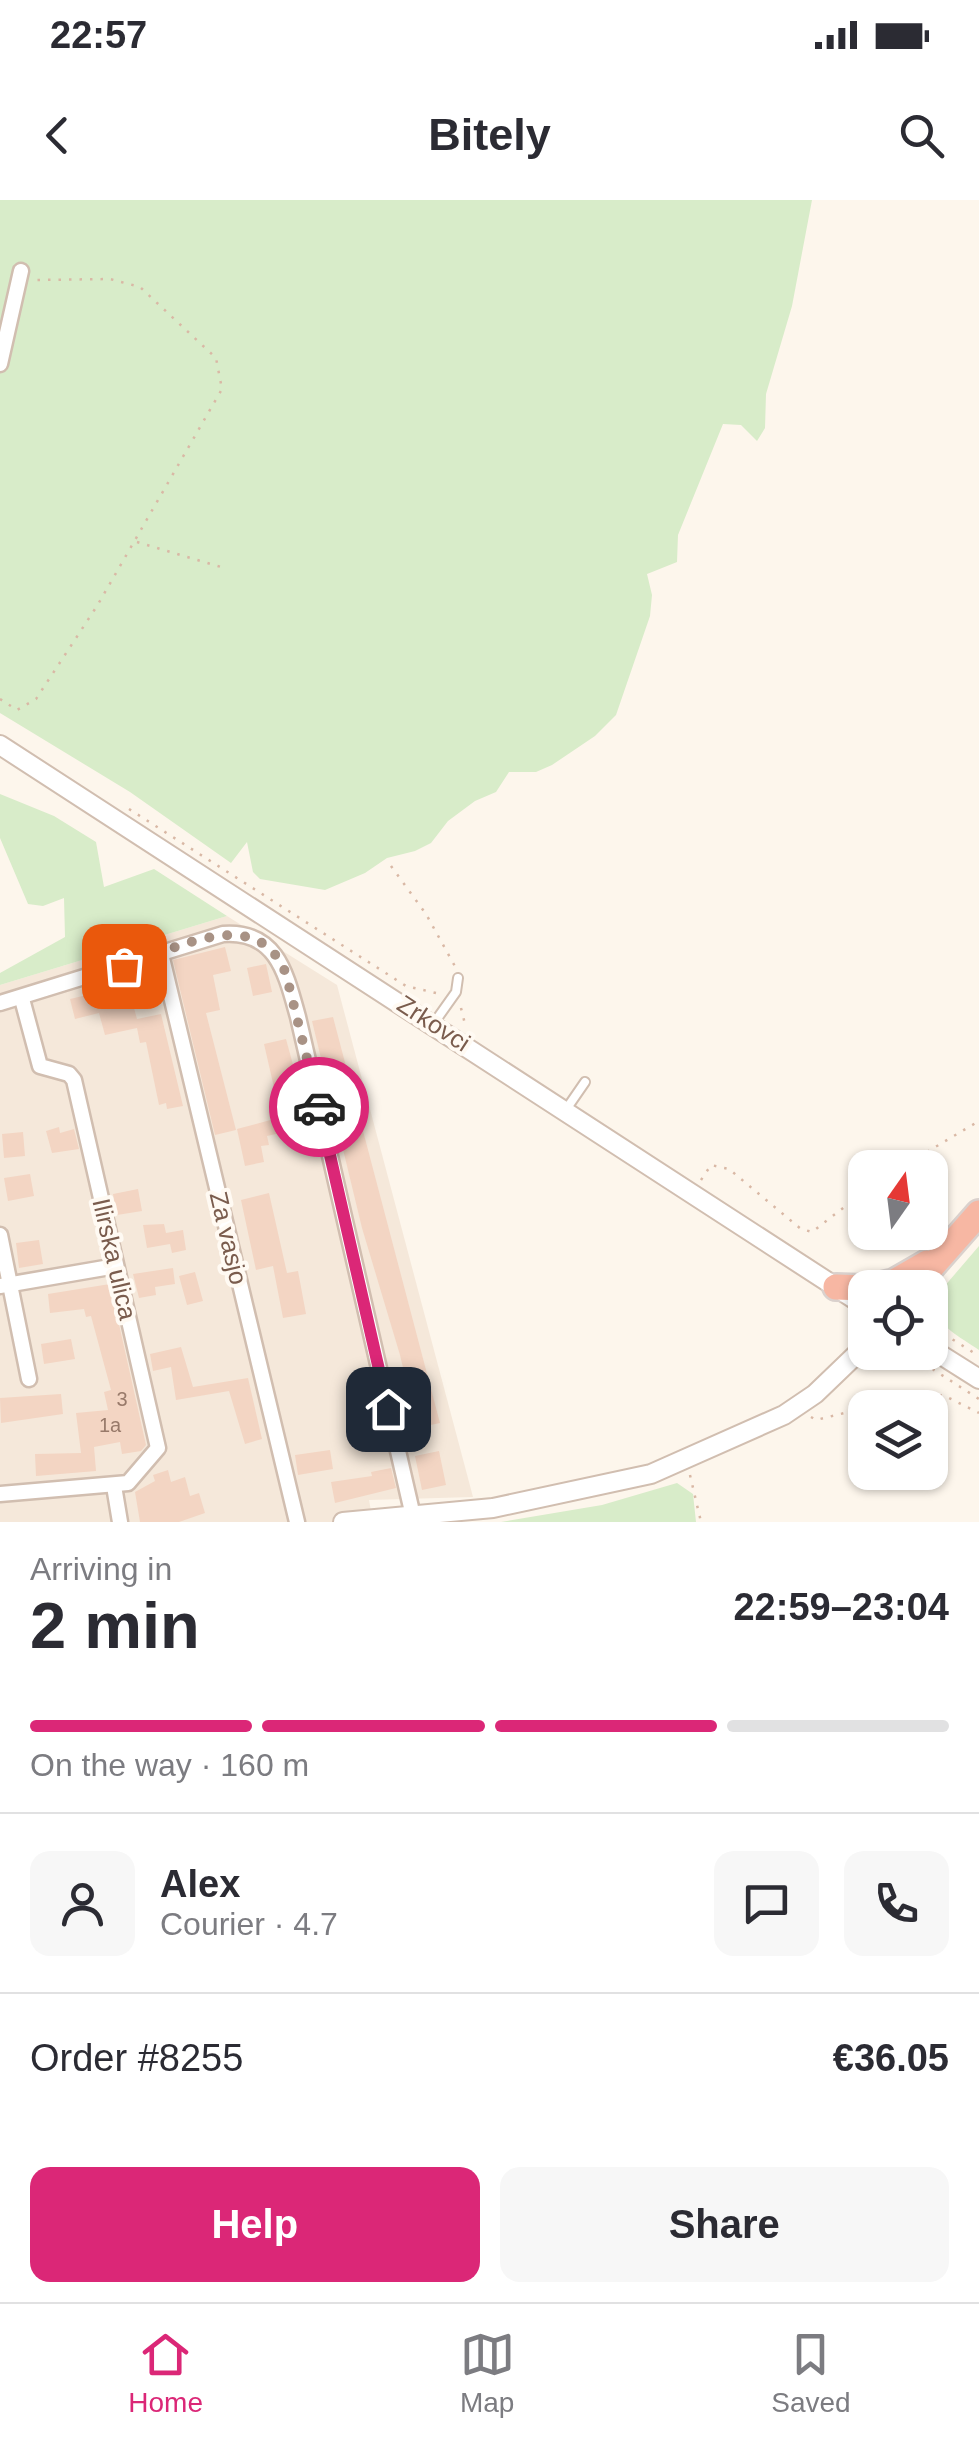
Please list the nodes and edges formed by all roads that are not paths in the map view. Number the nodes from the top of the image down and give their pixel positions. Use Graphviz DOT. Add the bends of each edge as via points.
graph roads {
  1 [pos="20,276"];
  2 [pos="0,364"];
  3 [pos="0,746"];
  4 [pos="161,954"];
  5 [pos="458,978"];
  6 [pos="22,999"];
  7 [pos="0,1003"];
  8 [pos="434,1022"];
  9 [pos="586,1082"];
  10 [pos="564,1112"];
  11 [pos="979,1212"];
  12 [pos="979,1234"];
  13 [pos="0,1235"];
  14 [pos="937,1261"];
  15 [pos="116,1266"];
  16 [pos="912,1270"];
  17 [pos="929,1270"];
  18 [pos="948,1277"];
  19 [pos="5,1285"];
  20 [pos="836,1287"];
  21 [pos="848,1287"];
  22 [pos="848,1295"];
  23 [pos="948,1360"];
  24 [pos="848,1361"];
  25 [pos="29,1379"];
  26 [pos="979,1380"];
  27 [pos="114,1486"];
  28 [pos="0,1494"];
  29 [pos="413,1516"];
  30 [pos="120,1522"];
  31 [pos="297,1522"];
  32 [pos="343,1522"];
  1 -- 2 [label="street"];
  3 -- 8 [label="street, Zrkovci"];
  4 -- 6 [label="street"];
  4 -- 29 [label="street" via="243,933 279,956"];
  4 -- 31 [label="street, Za vasjo"];
  5 -- 8 [label="lane"];
  6 -- 7 [label="street"];
  6 -- 15 [label="street, Ilirska ulica" via="40,1066 74,1080"];
  8 -- 10 [label="street, Zrkovci"];
  9 -- 10 [label="lane"];
  10 -- 20 [label="street, Zrkovci"];
  11 -- 14 [label="highway"];
  12 -- 18 [label="highway"];
  13 -- 19 [label="street"];
  14 -- 16 [label="highway"];
  14 -- 17 [label="highway"];
  15 -- 19 [label="street"];
  15 -- 27 [label="street, Ilirska ulica" via="158,1448 141,1472"];
  19 -- 25 [label="street"];
  20 -- 21 [label="highway"];
  20 -- 22 [label="street, Zrkovci"];
  23 -- 26 [label="street"];
  24 -- 29 [label="street" via="799,1406 686,1462 545,1500"];
  27 -- 28 [label="street"];
  27 -- 30 [label="street"];
  29 -- 32 [label="street"];
}
